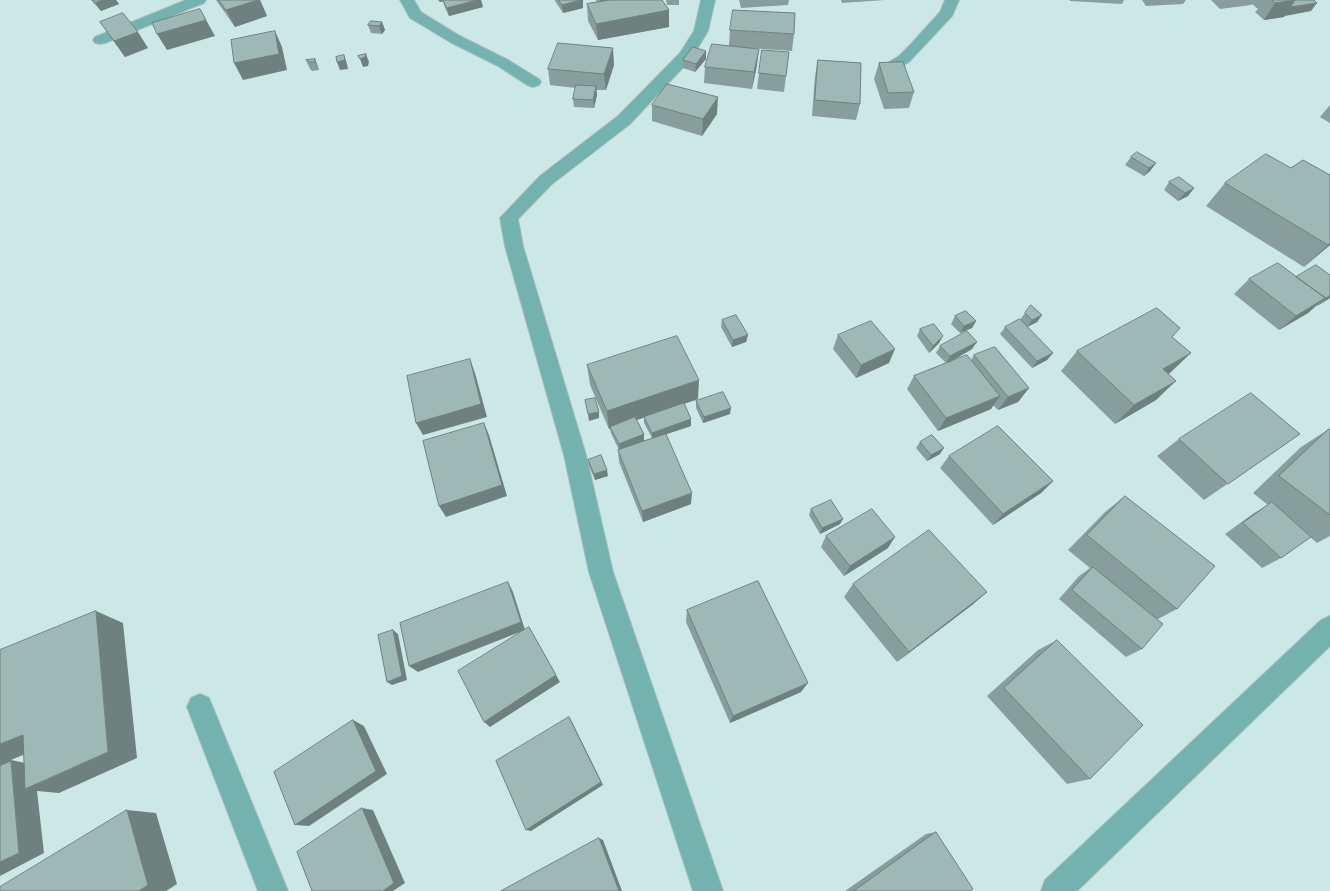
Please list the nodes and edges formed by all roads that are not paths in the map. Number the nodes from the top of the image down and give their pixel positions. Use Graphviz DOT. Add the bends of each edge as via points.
graph roads {
  1 [pos="199,0"];
  2 [pos="407,0"];
  3 [pos="708,0"];
  4 [pos="952,0"];
  5 [pos="100,40"];
  6 [pos="886,70"];
  7 [pos="533,82"];
  8 [pos="1330,629"];
  9 [pos="200,707"];
  10 [pos="273,891"];
  11 [pos="708,891"];
  12 [pos="1056,891"];
  1 -- 5 [label="street"];
  2 -- 7 [label="street" via="415,15"];
  3 -- 11 [label="street" via="701,30 686,56 624,120 546,180 509,218 514,246 575,455 601,572"];
  4 -- 6 [label="street" via="947,13 904,60"];
  8 -- 12 [label="street"];
  9 -- 10 [label="street"];
}
